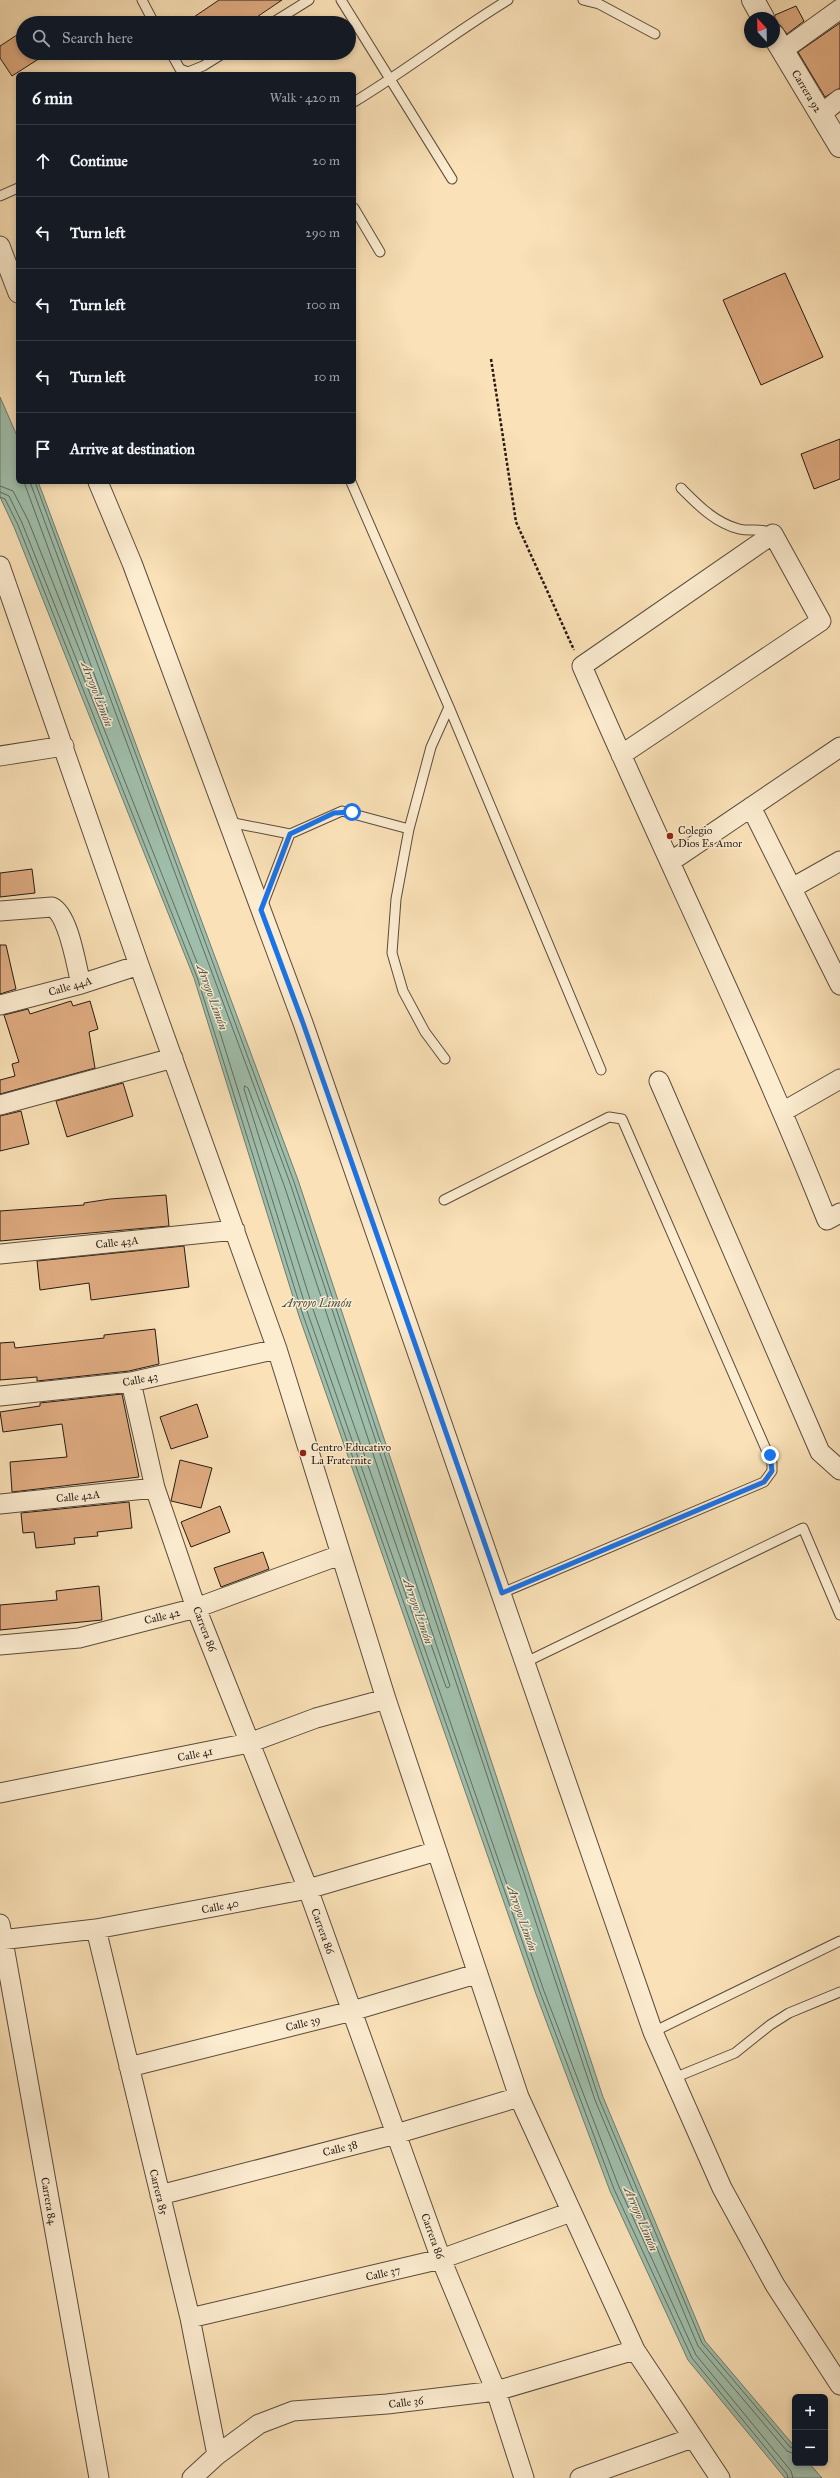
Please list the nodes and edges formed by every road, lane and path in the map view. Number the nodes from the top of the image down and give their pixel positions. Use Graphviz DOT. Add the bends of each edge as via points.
graph roads {
  1 [pos="142,0"];
  2 [pos="309,0"];
  3 [pos="341,0"];
  4 [pos="508,0"];
  5 [pos="583,0"];
  6 [pos="840,9"];
  7 [pos="150,16"];
  8 [pos="283,16"];
  9 [pos="351,16"];
  10 [pos="356,24"];
  11 [pos="655,34"];
  12 [pos="780,42"];
  13 [pos="780,46"];
  14 [pos="175,60"];
  15 [pos="213,60"];
  16 [pos="185,72"];
  17 [pos="189,72"];
  18 [pos="390,80"];
  19 [pos="840,99"];
  20 [pos="356,101"];
  21 [pos="821,114"];
  22 [pos="840,146"];
  23 [pos="452,179"];
  24 [pos="16,189"];
  25 [pos="0,196"];
  26 [pos="356,211"];
  27 [pos="0,246"];
  28 [pos="380,252"];
  29 [pos="16,288"];
  30 [pos="491,359"];
  31 [pos="99,484"];
  32 [pos="352,484"];
  33 [pos="680,488"];
  34 [pos="773,534"];
  35 [pos="0,566"];
  36 [pos="582,666"];
  37 [pos="449,707"];
  38 [pos="64,746"];
  39 [pos="840,747"];
  40 [pos="620,755"];
  41 [pos="0,756"];
  42 [pos="751,807"];
  43 [pos="229,822"];
  44 [pos="409,829"];
  45 [pos="290,834"];
  46 [pos="840,861"];
  47 [pos="670,862"];
  48 [pos="792,888"];
  49 [pos="261,910"];
  50 [pos="0,911"];
  51 [pos="139,965"];
  52 [pos="839,980"];
  53 [pos="81,984"];
  54 [pos="0,1005"];
  55 [pos="173,1058"];
  56 [pos="445,1059"];
  57 [pos="601,1070"];
  58 [pos="840,1079"];
  59 [pos="659,1081"];
  60 [pos="0,1105"];
  61 [pos="784,1111"];
  62 [pos="444,1200"];
  63 [pos="840,1214"];
  64 [pos="235,1230"];
  65 [pos="0,1254"];
  66 [pos="277,1349"];
  67 [pos="132,1382"];
  68 [pos="0,1396"];
  69 [pos="840,1470"];
  70 [pos="155,1488"];
  71 [pos="0,1504"];
  72 [pos="340,1555"];
  73 [pos="502,1593"];
  74 [pos="196,1608"];
  75 [pos="840,1615"];
  76 [pos="0,1645"];
  77 [pos="526,1662"];
  78 [pos="386,1699"];
  79 [pos="249,1743"];
  80 [pos="0,1793"];
  81 [pos="437,1851"];
  82 [pos="308,1889"];
  83 [pos="96,1929"];
  84 [pos="1,1934"];
  85 [pos="840,1942"];
  86 [pos="476,1974"];
  87 [pos="840,1992"];
  88 [pos="352,2011"];
  89 [pos="653,2032"];
  90 [pos="129,2067"];
  91 [pos="674,2078"];
  92 [pos="519,2097"];
  93 [pos="396,2134"];
  94 [pos="160,2195"];
  95 [pos="571,2212"];
  96 [pos="441,2259"];
  97 [pos="190,2318"];
  98 [pos="635,2350"];
  99 [pos="840,2385"];
  100 [pos="496,2391"];
  101 [pos="692,2438"];
  102 [pos="217,2456"];
  103 [pos="99,2478"];
  104 [pos="192,2478"];
  105 [pos="524,2478"];
  106 [pos="580,2478"];
  107 [pos="720,2478"];
  1 -- 7 [label="lane"];
  2 -- 8 [label="lane"];
  3 -- 9 [label="lane"];
  4 -- 18 [label="lane" via="464,27"];
  5 -- 11 [label="lane" via="599,4"];
  6 -- 12 [label="street"];
  10 -- 18 [label="lane"];
  13 -- 21 [label="street, Carrera 92"];
  14 -- 16 [label="lane" via="180,69"];
  15 -- 17 [label="lane"];
  18 -- 20 [label="lane"];
  18 -- 23 [label="lane"];
  19 -- 21 [label="street"];
  21 -- 22 [label="street, Carrera 92"];
  24 -- 25 [label="lane"];
  26 -- 28 [label="lane"];
  27 -- 29 [label="street"];
  30 -- 36 [label="path" via="516,522"];
  31 -- 43 [label="street" via="132,563"];
  32 -- 37 [label="lane"];
  33 -- 34 [label="lane" via="705,512 720,521 742,529 764,529"];
  34 -- 36 [label="street"];
  34 -- 40 [label="street" via="821,620"];
  35 -- 38 [label="street"];
  36 -- 40 [label="street"];
  37 -- 44 [label="lane" via="431,747"];
  37 -- 57 [label="lane"];
  38 -- 41 [label="street"];
  38 -- 51 [label="street"];
  39 -- 42 [label="street"];
  40 -- 47 [label="street"];
  42 -- 47 [label="street"];
  42 -- 48 [label="street"];
  43 -- 45 [label="lane"];
  43 -- 49 [label="street"];
  44 -- 45 [label="lane" via="342,811"];
  44 -- 56 [label="lane" via="396,899 392,953 403,991 425,1032"];
  45 -- 49 [label="lane"];
  46 -- 48 [label="street"];
  47 -- 61 [label="street"];
  48 -- 52 [label="street"];
  49 -- 73 [label="street" via="303,1023"];
  50 -- 53 [label="street" via="52,907 59,910"];
  51 -- 53 [label="street, Calle 44A"];
  51 -- 55 [label="street"];
  53 -- 54 [label="street, Calle 44A"];
  55 -- 60 [label="street"];
  55 -- 64 [label="street"];
  58 -- 61 [label="street"];
  59 -- 69 [label="street" via="820,1452"];
  61 -- 63 [label="street" via="827,1220"];
  62 -- 73 [label="lane" via="609,1117 622,1119 772,1463 772,1471 764,1482"];
  64 -- 65 [label="street, Calle 43A"];
  64 -- 66 [label="street"];
  66 -- 67 [label="street, Calle 43"];
  66 -- 72 [label="street"];
  67 -- 68 [label="street, Calle 43"];
  67 -- 70 [label="street, Carrera 86"];
  70 -- 71 [label="street, Calle 42A"];
  70 -- 74 [label="street, Carrera 86"];
  72 -- 74 [label="street, Calle 42"];
  72 -- 78 [label="street"];
  73 -- 77 [label="street"];
  74 -- 76 [label="street, Calle 42" via="79,1638"];
  74 -- 79 [label="street, Carrera 86"];
  75 -- 77 [label="lane" via="803,1528"];
  77 -- 89 [label="street"];
  78 -- 79 [label="street, Calle 41" via="316,1718"];
  78 -- 81 [label="street"];
  79 -- 80 [label="street, Calle 41"];
  79 -- 82 [label="street, Carrera 86"];
  81 -- 82 [label="street, Calle 40"];
  81 -- 86 [label="street"];
  82 -- 83 [label="street, Calle 40"];
  82 -- 88 [label="street, Carrera 86"];
  83 -- 84 [label="street, Calle 40"];
  83 -- 90 [label="street, Carrera 85"];
  84 -- 103 [label="street, Carrera 84"];
  85 -- 89 [label="lane"];
  86 -- 88 [label="street, Calle 39"];
  86 -- 92 [label="street"];
  87 -- 91 [label="lane" via="789,2013 735,2053"];
  88 -- 90 [label="street, Calle 39"];
  88 -- 93 [label="street, Carrera 86"];
  89 -- 91 [label="street"];
  90 -- 94 [label="street, Carrera 85"];
  91 -- 99 [label="street" via="722,2188 775,2285"];
  92 -- 93 [label="street, Calle 38"];
  92 -- 95 [label="street"];
  93 -- 94 [label="street, Calle 38"];
  93 -- 96 [label="street, Carrera 86"];
  94 -- 97 [label="street, Carrera 85"];
  95 -- 96 [label="street, Calle 37"];
  95 -- 98 [label="street"];
  96 -- 97 [label="street, Calle 37"];
  96 -- 100 [label="street, Carrera 86"];
  97 -- 102 [label="street, Carrera 85"];
  98 -- 100 [label="street, Calle 36"];
  98 -- 101 [label="street"];
  100 -- 102 [label="street, Calle 36" via="387,2404 293,2411 259,2424"];
  100 -- 105 [label="street, Carrera 86"];
  101 -- 106 [label="street"];
  101 -- 107 [label="street"];
  102 -- 104 [label="street, Calle 36"];
}
